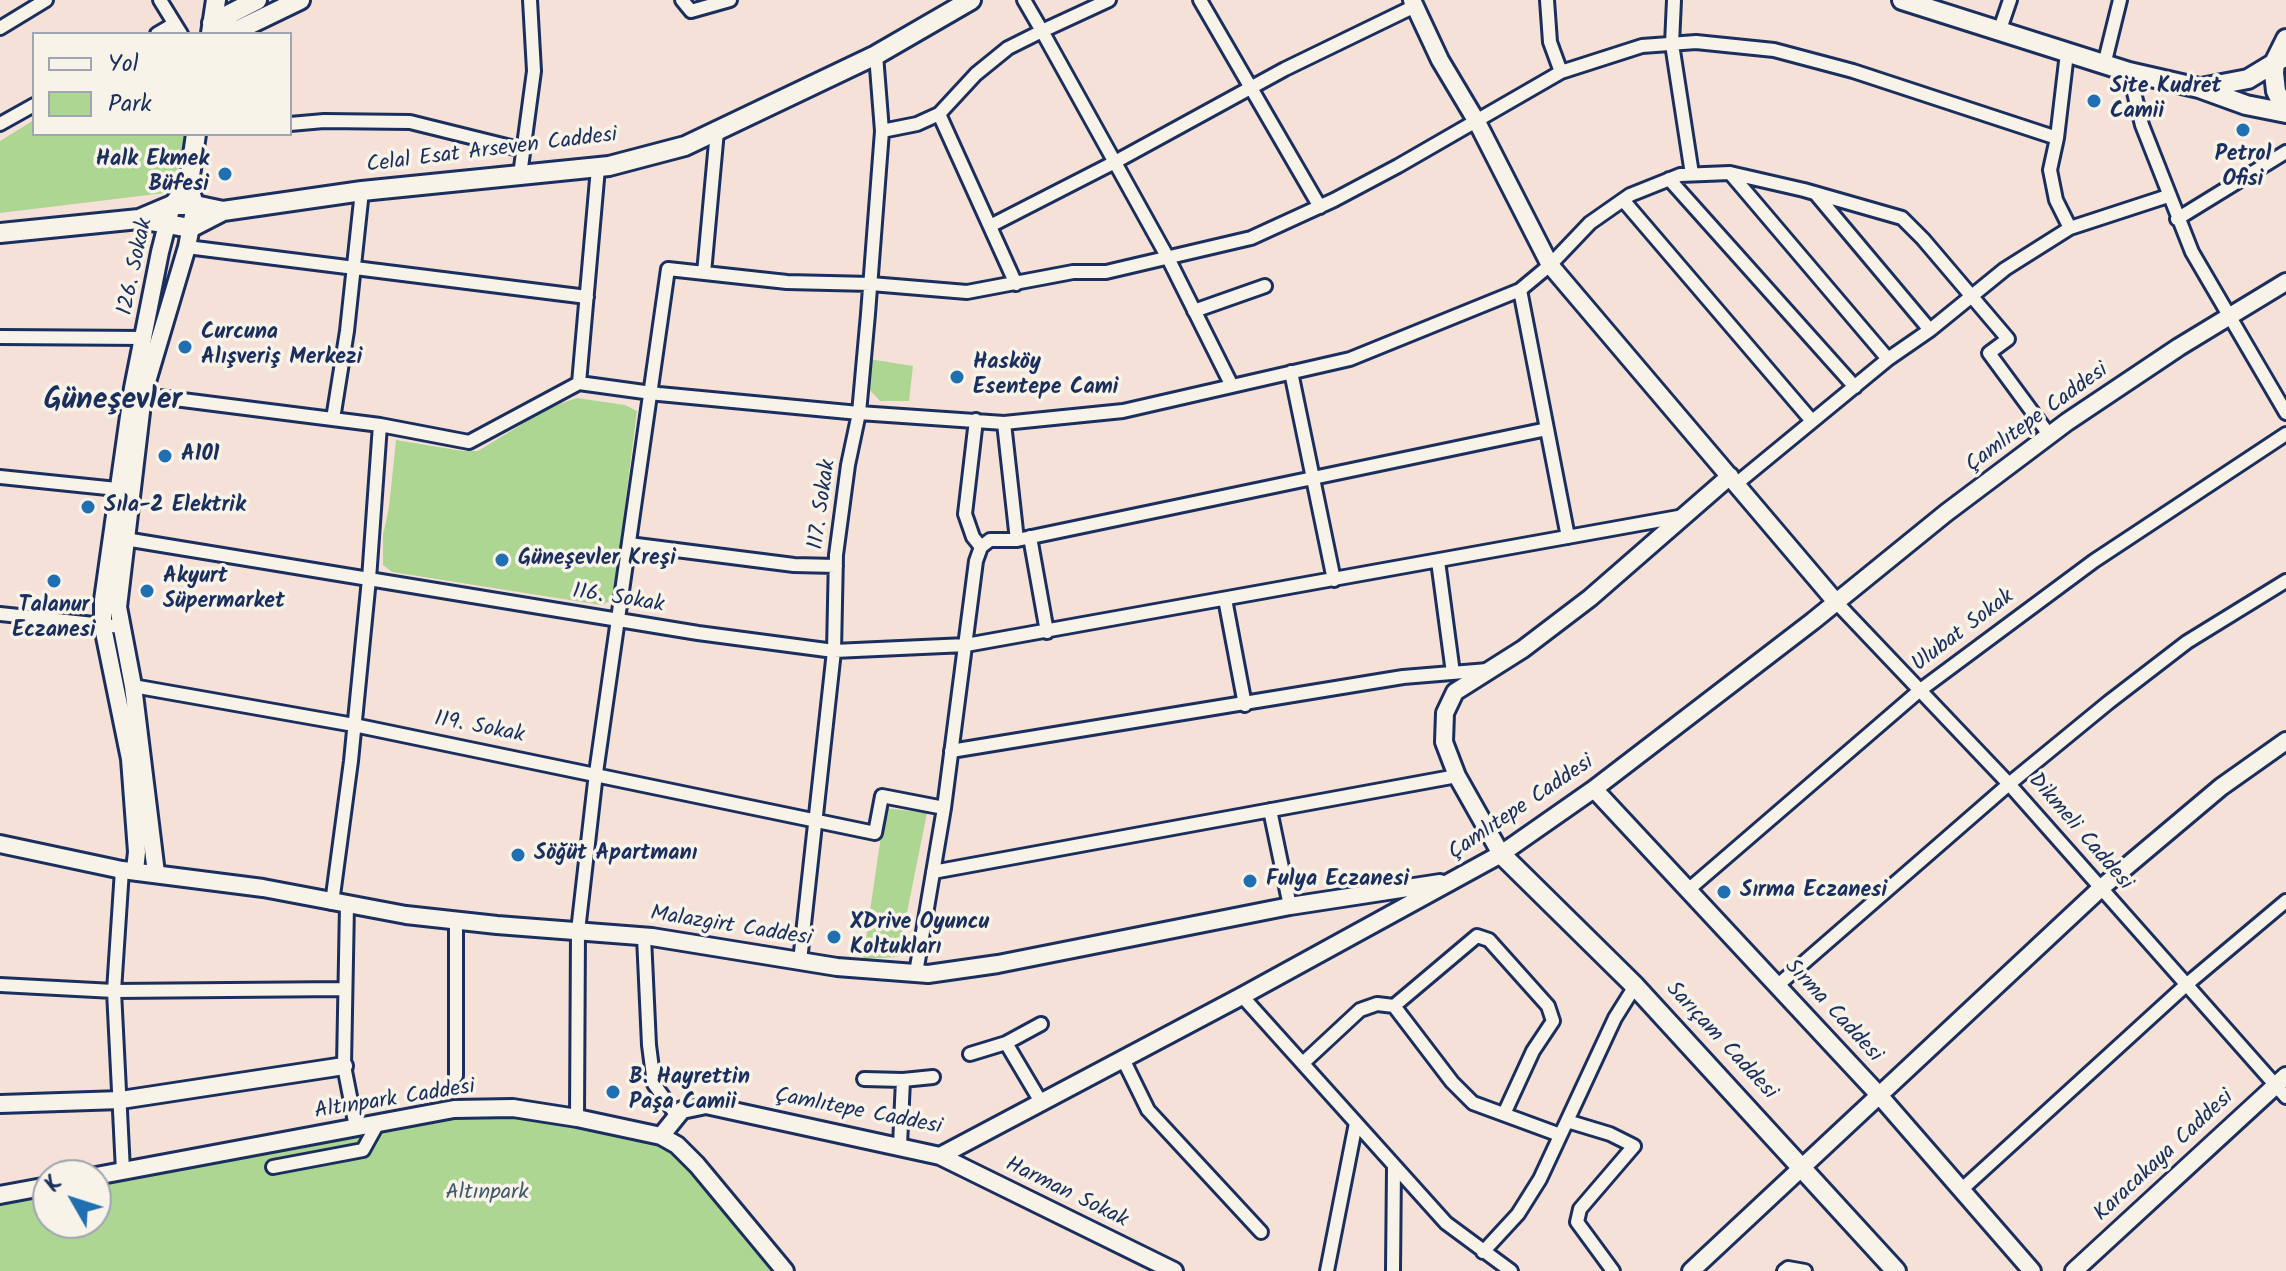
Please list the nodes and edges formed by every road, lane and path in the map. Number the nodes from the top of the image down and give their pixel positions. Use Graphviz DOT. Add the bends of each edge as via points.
graph roads {
  1 [pos="46,0"];
  2 [pos="160,0"];
  3 [pos="216,0"];
  4 [pos="257,0"];
  5 [pos="300,0"];
  6 [pos="530,0"];
  7 [pos="682,0"];
  8 [pos="730,0"];
  9 [pos="971,0"];
  10 [pos="1024,0"];
  11 [pos="1109,0"];
  12 [pos="1200,0"];
  13 [pos="1547,0"];
  14 [pos="1674,0"];
  15 [pos="1902,0"];
  16 [pos="2010,0"];
  17 [pos="2120,0"];
  18 [pos="1413,3"];
  19 [pos="0,28"];
  20 [pos="178,29"];
  21 [pos="216,30"];
  22 [pos="1042,31"];
  23 [pos="1999,32"];
  24 [pos="2286,39"];
  25 [pos="1672,44"];
  26 [pos="2067,53"];
  27 [pos="876,55"];
  28 [pos="2281,58"];
  29 [pos="2104,65"];
  30 [pos="1561,72"];
  31 [pos="2129,72"];
  32 [pos="2199,88"];
  33 [pos="1252,89"];
  34 [pos="32,106"];
  35 [pos="2286,112"];
  36 [pos="939,114"];
  37 [pos="1477,122"];
  38 [pos="0,124"];
  39 [pos="292,124"];
  40 [pos="717,131"];
  41 [pos="882,131"];
  42 [pos="196,136"];
  43 [pos="2057,138"];
  44 [pos="523,150"];
  45 [pos="2286,152"];
  46 [pos="1115,162"];
  47 [pos="598,168"];
  48 [pos="1730,173"];
  49 [pos="1692,174"];
  50 [pos="520,175"];
  51 [pos="1669,179"];
  52 [pos="189,183"];
  53 [pos="362,191"];
  54 [pos="1815,193"];
  55 [pos="2168,196"];
  56 [pos="1623,200"];
  57 [pos="172,205"];
  58 [pos="195,205"];
  59 [pos="1320,207"];
  60 [pos="223,211"];
  61 [pos="139,219"];
  62 [pos="2177,219"];
  63 [pos="169,224"];
  64 [pos="990,226"];
  65 [pos="2070,228"];
  66 [pos="0,233"];
  67 [pos="188,237"];
  68 [pos="1168,258"];
  69 [pos="1550,265"];
  70 [pos="355,268"];
  71 [pos="704,273"];
  72 [pos="2286,282"];
  73 [pos="871,284"];
  74 [pos="1016,284"];
  75 [pos="1265,286"];
  76 [pos="1520,290"];
  77 [pos="587,297"];
  78 [pos="1972,297"];
  79 [pos="1194,311"];
  80 [pos="2231,316"];
  81 [pos="1930,330"];
  82 [pos="0,337"];
  83 [pos="145,338"];
  84 [pos="1888,359"];
  85 [pos="1291,372"];
  86 [pos="579,383"];
  87 [pos="1232,386"];
  88 [pos="1855,387"];
  89 [pos="651,392"];
  90 [pos="143,395"];
  91 [pos="859,413"];
  92 [pos="2286,413"];
  93 [pos="333,419"];
  94 [pos="976,420"];
  95 [pos="1812,421"];
  96 [pos="1004,423"];
  97 [pos="380,425"];
  98 [pos="1547,429"];
  99 [pos="2286,434"];
  100 [pos="2050,436"];
  101 [pos="0,477"];
  102 [pos="1313,478"];
  103 [pos="1733,480"];
  104 [pos="117,489"];
  105 [pos="1684,516"];
  106 [pos="1568,537"];
  107 [pos="125,539"];
  108 [pos="1024,539"];
  109 [pos="629,544"];
  110 [pos="981,547"];
  111 [pos="1438,561"];
  112 [pos="836,566"];
  113 [pos="369,579"];
  114 [pos="1334,580"];
  115 [pos="2286,581"];
  116 [pos="1225,599"];
  117 [pos="1836,602"];
  118 [pos="0,614"];
  119 [pos="618,620"];
  120 [pos="103,627"];
  121 [pos="122,627"];
  122 [pos="1047,632"];
  123 [pos="966,645"];
  124 [pos="834,651"];
  125 [pos="1491,669"];
  126 [pos="1453,673"];
  127 [pos="133,686"];
  128 [pos="1919,691"];
  129 [pos="1245,705"];
  130 [pos="354,725"];
  131 [pos="2286,741"];
  132 [pos="951,751"];
  133 [pos="596,773"];
  134 [pos="1457,776"];
  135 [pos="2009,784"];
  136 [pos="1594,789"];
  137 [pos="944,808"];
  138 [pos="1270,810"];
  139 [pos="815,822"];
  140 [pos="0,844"];
  141 [pos="1501,854"];
  142 [pos="129,870"];
  143 [pos="933,872"];
  144 [pos="156,873"];
  145 [pos="1453,881"];
  146 [pos="2101,888"];
  147 [pos="1688,890"];
  148 [pos="2286,901"];
  149 [pos="340,904"];
  150 [pos="1290,906"];
  151 [pos="456,921"];
  152 [pos="578,931"];
  153 [pos="644,937"];
  154 [pos="800,961"];
  155 [pos="916,973"];
  156 [pos="0,985"];
  157 [pos="1778,985"];
  158 [pos="2186,985"];
  159 [pos="1635,986"];
  160 [pos="344,989"];
  161 [pos="114,991"];
  162 [pos="1242,996"];
  163 [pos="1394,1006"];
  164 [pos="1041,1024"];
  165 [pos="1006,1043"];
  166 [pos="970,1054"];
  167 [pos="1123,1059"];
  168 [pos="1303,1063"];
  169 [pos="344,1066"];
  170 [pos="456,1076"];
  171 [pos="933,1077"];
  172 [pos="864,1079"];
  173 [pos="903,1080"];
  174 [pos="2282,1086"];
  175 [pos="1879,1095"];
  176 [pos="121,1100"];
  177 [pos="1041,1102"];
  178 [pos="0,1104"];
  179 [pos="1504,1114"];
  180 [pos="677,1116"];
  181 [pos="577,1118"];
  182 [pos="1567,1121"];
  183 [pos="378,1123"];
  184 [pos="1356,1123"];
  185 [pos="356,1127"];
  186 [pos="1560,1135"];
  187 [pos="661,1136"];
  188 [pos="280,1141"];
  189 [pos="900,1145"];
  190 [pos="940,1156"];
  191 [pos="1394,1167"];
  192 [pos="1803,1167"];
  193 [pos="123,1171"];
  194 [pos="112,1173"];
  195 [pos="32,1189"];
  196 [pos="1961,1190"];
  197 [pos="0,1195"];
  198 [pos="1261,1232"];
  199 [pos="1483,1252"];
  200 [pos="785,1271"];
  201 [pos="1174,1271"];
  202 [pos="1327,1271"];
  203 [pos="1393,1271"];
  204 [pos="1511,1271"];
  205 [pos="1613,1271"];
  206 [pos="1691,1271"];
  207 [pos="1784,1271"];
  208 [pos="1805,1271"];
  209 [pos="1896,1271"];
  210 [pos="2032,1271"];
  211 [pos="2074,1271"];
  1 -- 19 [label="street"];
  2 -- 20 [label="street"];
  3 -- 21 [label="main road"];
  4 -- 21 [label="main road"];
  5 -- 21 [label="main road" via="240,29"];
  6 -- 44 [label="street" via="534,71"];
  7 -- 8 [label="street" via="691,11"];
  9 -- 27 [label="main road, Celal Esat Arseven Caddesi"];
  10 -- 22 [label="street"];
  11 -- 22 [label="street"];
  12 -- 33 [label="street"];
  13 -- 30 [label="street" via="1550,42"];
  14 -- 25 [label="street"];
  15 -- 23 [label="main road"];
  16 -- 23 [label="street"];
  17 -- 29 [label="street"];
  18 -- 33 [label="street"];
  18 -- 37 [label="street"];
  22 -- 36 [label="street" via="997,57"];
  22 -- 46 [label="street"];
  23 -- 26 [label="main road"];
  24 -- 28 [label="main road"];
  25 -- 30 [label="street" via="1642,46"];
  25 -- 43 [label="street" via="1774,50 1866,74"];
  25 -- 49 [label="street"];
  26 -- 29 [label="main road"];
  26 -- 43 [label="street"];
  27 -- 40 [label="main road, Celal Esat Arseven Caddesi"];
  27 -- 41 [label="street, 117. Sokak"];
  28 -- 32 [label="main road" via="2248,79"];
  28 -- 35 [label="main road" via="2274,83"];
  29 -- 31 [label="main road"];
  30 -- 37 [label="street"];
  31 -- 32 [label="main road"];
  31 -- 55 [label="street"];
  32 -- 35 [label="main road"];
  33 -- 46 [label="street"];
  33 -- 59 [label="street"];
  34 -- 38 [label="street"];
  36 -- 41 [label="street"];
  36 -- 64 [label="street"];
  37 -- 59 [label="street"];
  37 -- 69 [label="street"];
  39 -- 44 [label="street" via="410,122"];
  40 -- 47 [label="main road, Celal Esat Arseven Caddesi" via="685,146"];
  40 -- 71 [label="street"];
  41 -- 73 [label="street, 117. Sokak"];
  42 -- 52 [label="main road"];
  43 -- 65 [label="street" via="2050,170 2056,200"];
  44 -- 50 [label="street"];
  45 -- 62 [label="street"];
  46 -- 64 [label="street"];
  46 -- 68 [label="street"];
  47 -- 50 [label="main road, Celal Esat Arseven Caddesi"];
  47 -- 77 [label="street"];
  48 -- 49 [label="street"];
  48 -- 54 [label="street"];
  48 -- 84 [label="street"];
  49 -- 51 [label="street"];
  50 -- 53 [label="main road, Celal Esat Arseven Caddesi"];
  51 -- 56 [label="street"];
  51 -- 88 [label="street"];
  52 -- 57 [label="street, 126. Sokak"];
  52 -- 58 [label="street, 126. Sokak"];
  53 -- 60 [label="main road, Celal Esat Arseven Caddesi"];
  53 -- 70 [label="street"];
  54 -- 78 [label="street" via="1902,218"];
  54 -- 81 [label="street"];
  55 -- 62 [label="street"];
  55 -- 65 [label="street"];
  56 -- 69 [label="street" via="1590,223"];
  56 -- 95 [label="street"];
  57 -- 58 [label="main road"];
  57 -- 61 [label="main road"];
  57 -- 63 [label="street, 126. Sokak"];
  58 -- 60 [label="main road"];
  58 -- 67 [label="street, 126. Sokak"];
  59 -- 68 [label="street" via="1251,238"];
  60 -- 67 [label="main road"];
  61 -- 63 [label="main road"];
  61 -- 66 [label="main road"];
  62 -- 80 [label="street"];
  63 -- 67 [label="main road"];
  63 -- 83 [label="street, 126. Sokak"];
  64 -- 74 [label="street"];
  65 -- 78 [label="street"];
  67 -- 70 [label="street"];
  67 -- 90 [label="street, 126. Sokak"];
  68 -- 74 [label="street"];
  68 -- 79 [label="street"];
  69 -- 76 [label="street"];
  69 -- 103 [label="street"];
  70 -- 77 [label="street"];
  70 -- 93 [label="street"];
  71 -- 73 [label="street"];
  71 -- 89 [label="street" via="668,269"];
  72 -- 80 [label="street, Çamlıtepe Caddesi"];
  73 -- 74 [label="street" via="967,292"];
  73 -- 91 [label="street, 117. Sokak"];
  75 -- 79 [label="street"];
  76 -- 85 [label="street" via="1350,359"];
  76 -- 98 [label="street"];
  77 -- 86 [label="street"];
  78 -- 81 [label="street"];
  78 -- 100 [label="street" via="2008,339 1989,353"];
  79 -- 87 [label="street"];
  80 -- 92 [label="street"];
  80 -- 100 [label="street, Çamlıtepe Caddesi"];
  81 -- 84 [label="street"];
  82 -- 83 [label="street"];
  83 -- 104 [label="street, 126. Sokak"];
  84 -- 88 [label="street"];
  85 -- 87 [label="street"];
  85 -- 102 [label="street"];
  86 -- 89 [label="street"];
  86 -- 97 [label="street" via="469,442"];
  87 -- 96 [label="street" via="1123,411"];
  88 -- 95 [label="street"];
  89 -- 91 [label="street"];
  89 -- 109 [label="street"];
  90 -- 93 [label="street"];
  90 -- 107 [label="street, 126. Sokak"];
  91 -- 94 [label="street"];
  91 -- 112 [label="street, 117. Sokak"];
  93 -- 97 [label="street"];
  94 -- 96 [label="street"];
  94 -- 110 [label="street" via="965,514"];
  95 -- 103 [label="street"];
  96 -- 108 [label="street"];
  97 -- 113 [label="street"];
  98 -- 102 [label="street"];
  98 -- 106 [label="street"];
  99 -- 128 [label="street, Ulubat Sokak" via="2094,561"];
  100 -- 117 [label="street, Çamlıtepe Caddesi"];
  101 -- 104 [label="street"];
  102 -- 108 [label="street"];
  102 -- 114 [label="street"];
  103 -- 105 [label="street"];
  103 -- 117 [label="street"];
  104 -- 120 [label="street, 126. Sokak"];
  105 -- 106 [label="street, 116. Sokak"];
  105 -- 125 [label="street" via="1590,598"];
  106 -- 111 [label="street, 116. Sokak"];
  107 -- 113 [label="street, 116. Sokak"];
  107 -- 121 [label="street, 126. Sokak" via="118,607"];
  108 -- 110 [label="street" via="990,540"];
  108 -- 122 [label="street"];
  109 -- 112 [label="street"];
  109 -- 119 [label="street"];
  110 -- 123 [label="street"];
  111 -- 114 [label="street, 116. Sokak"];
  111 -- 126 [label="street"];
  112 -- 124 [label="street, 117. Sokak"];
  113 -- 119 [label="street, 116. Sokak"];
  113 -- 130 [label="street"];
  114 -- 116 [label="street, 116. Sokak"];
  115 -- 135 [label="street" via="2187,642"];
  116 -- 122 [label="street, 116. Sokak"];
  116 -- 129 [label="street"];
  117 -- 128 [label="street, Dikmeli Caddesi"];
  117 -- 136 [label="street, Çamlıtepe Caddesi"];
  118 -- 120 [label="street"];
  119 -- 124 [label="street, 116. Sokak"];
  119 -- 133 [label="street"];
  120 -- 121 [label="street"];
  120 -- 142 [label="street, 126. Sokak" via="130,759 137,852"];
  121 -- 127 [label="street, 126. Sokak"];
  122 -- 123 [label="street, 116. Sokak"];
  123 -- 124 [label="street, 116. Sokak"];
  123 -- 132 [label="street"];
  124 -- 139 [label="street, 117. Sokak"];
  125 -- 126 [label="street"];
  125 -- 134 [label="street" via="1455,692 1445,713 1444,742"];
  126 -- 129 [label="street"];
  127 -- 130 [label="street, 119. Sokak"];
  127 -- 144 [label="street, 126. Sokak"];
  128 -- 135 [label="street, Dikmeli Caddesi"];
  128 -- 147 [label="street, Ulubat Sokak"];
  129 -- 132 [label="street"];
  130 -- 133 [label="street, 119. Sokak"];
  130 -- 149 [label="street"];
  131 -- 146 [label="street" via="2221,787"];
  132 -- 137 [label="street"];
  133 -- 139 [label="street, 119. Sokak"];
  133 -- 152 [label="street"];
  134 -- 138 [label="street"];
  134 -- 141 [label="street"];
  135 -- 146 [label="street, Dikmeli Caddesi"];
  135 -- 157 [label="street"];
  136 -- 141 [label="street, Çamlıtepe Caddesi"];
  136 -- 147 [label="street, Sırma Caddesi"];
  137 -- 139 [label="street, 119. Sokak" via="882,796 875,833"];
  137 -- 143 [label="street"];
  138 -- 143 [label="street"];
  138 -- 150 [label="street"];
  139 -- 154 [label="street, 117. Sokak"];
  140 -- 142 [label="street, Malazgirt Caddesi"];
  141 -- 145 [label="street, Çamlıtepe Caddesi"];
  141 -- 159 [label="main road, Sarıçam Caddesi"];
  142 -- 144 [label="street, Malazgirt Caddesi"];
  142 -- 161 [label="street"];
  143 -- 155 [label="street"];
  144 -- 149 [label="street, Malazgirt Caddesi"];
  145 -- 150 [label="street, Malazgirt Caddesi"];
  145 -- 162 [label="street, Çamlıtepe Caddesi"];
  146 -- 158 [label="street, Dikmeli Caddesi"];
  146 -- 175 [label="street"];
  147 -- 157 [label="street, Sırma Caddesi"];
  148 -- 158 [label="street"];
  149 -- 151 [label="street, Malazgirt Caddesi"];
  149 -- 160 [label="street"];
  150 -- 155 [label="street, Malazgirt Caddesi" via="998,964"];
  151 -- 152 [label="street, Malazgirt Caddesi"];
  151 -- 170 [label="street"];
  152 -- 153 [label="street, Malazgirt Caddesi"];
  152 -- 181 [label="street"];
  153 -- 154 [label="street, Malazgirt Caddesi"];
  153 -- 180 [label="street" via="654,1084"];
  154 -- 155 [label="street, Malazgirt Caddesi"];
  156 -- 161 [label="street"];
  157 -- 175 [label="street, Sırma Caddesi"];
  158 -- 174 [label="street, Dikmeli Caddesi"];
  158 -- 196 [label="street"];
  159 -- 182 [label="street"];
  159 -- 192 [label="main road, Sarıçam Caddesi"];
  160 -- 161 [label="street"];
  160 -- 169 [label="street"];
  161 -- 176 [label="street"];
  162 -- 167 [label="street, Çamlıtepe Caddesi"];
  162 -- 168 [label="street"];
  163 -- 168 [label="street" via="1360,1010"];
  163 -- 179 [label="street" via="1473,1103"];
  163 -- 179 [label="street" via="1477,936 1489,940 1548,1006 1553,1021"];
  164 -- 165 [label="street"];
  165 -- 166 [label="street"];
  165 -- 177 [label="street"];
  167 -- 177 [label="street, Çamlıtepe Caddesi"];
  167 -- 198 [label="street" via="1148,1110"];
  168 -- 184 [label="street"];
  169 -- 176 [label="street"];
  169 -- 185 [label="street"];
  171 -- 173 [label="street"];
  172 -- 173 [label="street"];
  173 -- 189 [label="street"];
  174 -- 211 [label="street, Karacakaya Caddesi"];
  175 -- 192 [label="street"];
  175 -- 196 [label="street, Sırma Caddesi"];
  176 -- 178 [label="street"];
  176 -- 193 [label="street"];
  177 -- 190 [label="street, Çamlıtepe Caddesi"];
  179 -- 186 [label="street"];
  180 -- 187 [label="street"];
  180 -- 189 [label="street, Çamlıtepe Caddesi" via="706,1105"];
  181 -- 183 [label="street, Altınpark Caddesi" via="513,1108 454,1109"];
  181 -- 187 [label="street, Altınpark Caddesi"];
  182 -- 186 [label="street"];
  182 -- 205 [label="street" via="1634,1146 1580,1209 1577,1222"];
  183 -- 185 [label="street, Altınpark Caddesi"];
  183 -- 188 [label="street" via="363,1150 272,1169"];
  184 -- 191 [label="street"];
  184 -- 202 [label="street"];
  185 -- 188 [label="street, Altınpark Caddesi"];
  186 -- 199 [label="street" via="1518,1214"];
  187 -- 200 [label="street, Altınpark Caddesi" via="697,1165"];
  188 -- 193 [label="street, Altınpark Caddesi"];
  189 -- 190 [label="street, Çamlıtepe Caddesi"];
  190 -- 201 [label="street, Harman Sokak"];
  191 -- 199 [label="street" via="1446,1223"];
  191 -- 203 [label="street"];
  192 -- 206 [label="street"];
  192 -- 209 [label="main road, Sarıçam Caddesi"];
  193 -- 194 [label="street, Altınpark Caddesi"];
  195 -- 197 [label="street"];
  196 -- 210 [label="street, Sırma Caddesi"];
  199 -- 204 [label="street"];
  207 -- 208 [label="street"];
}
